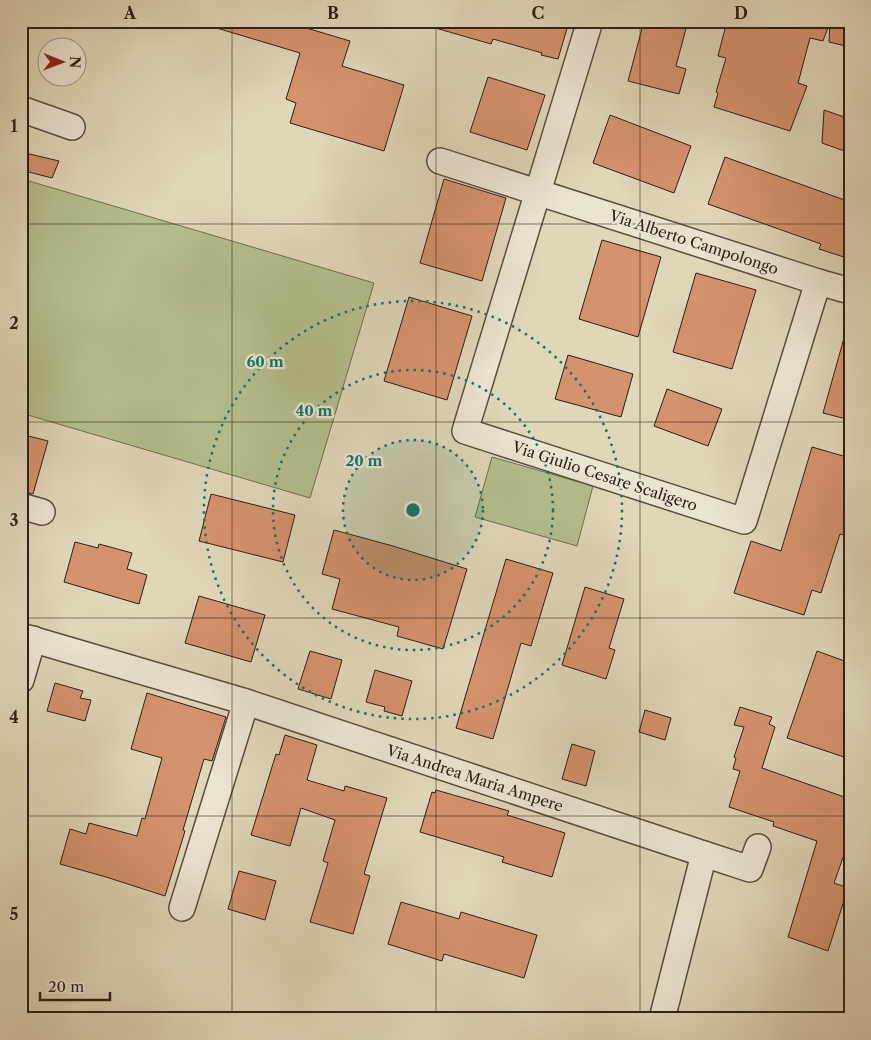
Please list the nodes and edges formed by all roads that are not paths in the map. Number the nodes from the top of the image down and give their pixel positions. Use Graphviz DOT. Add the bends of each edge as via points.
graph roads {
  1 [pos="590,21"];
  2 [pos="21,110"];
  3 [pos="72,127"];
  4 [pos="440,161"];
  5 [pos="538,192"];
  6 [pos="818,282"];
  7 [pos="850,291"];
  8 [pos="27,638"];
  9 [pos="21,680"];
  10 [pos="246,702"];
  11 [pos="758,847"];
  12 [pos="704,854"];
  13 [pos="182,908"];
  14 [pos="662,1019"];
  1 -- 5 [label="street, Via Giulio Cesare Scaligero"];
  2 -- 3 [label="street"];
  4 -- 5 [label="street"];
  5 -- 6 [label="street, Via Alberto Campolongo"];
  5 -- 6 [label="street, Via Giulio Cesare Scaligero" via="465,431 744,521"];
  6 -- 7 [label="street, Via Alberto Campolongo"];
  8 -- 9 [label="street, Via Andrea Maria Ampere"];
  8 -- 10 [label="street, Via Andrea Maria Ampere"];
  10 -- 12 [label="street, Via Andrea Maria Ampere"];
  10 -- 13 [label="street"];
  11 -- 12 [label="street, Via Andrea Maria Ampere" via="750,869"];
  12 -- 14 [label="street"];
}
